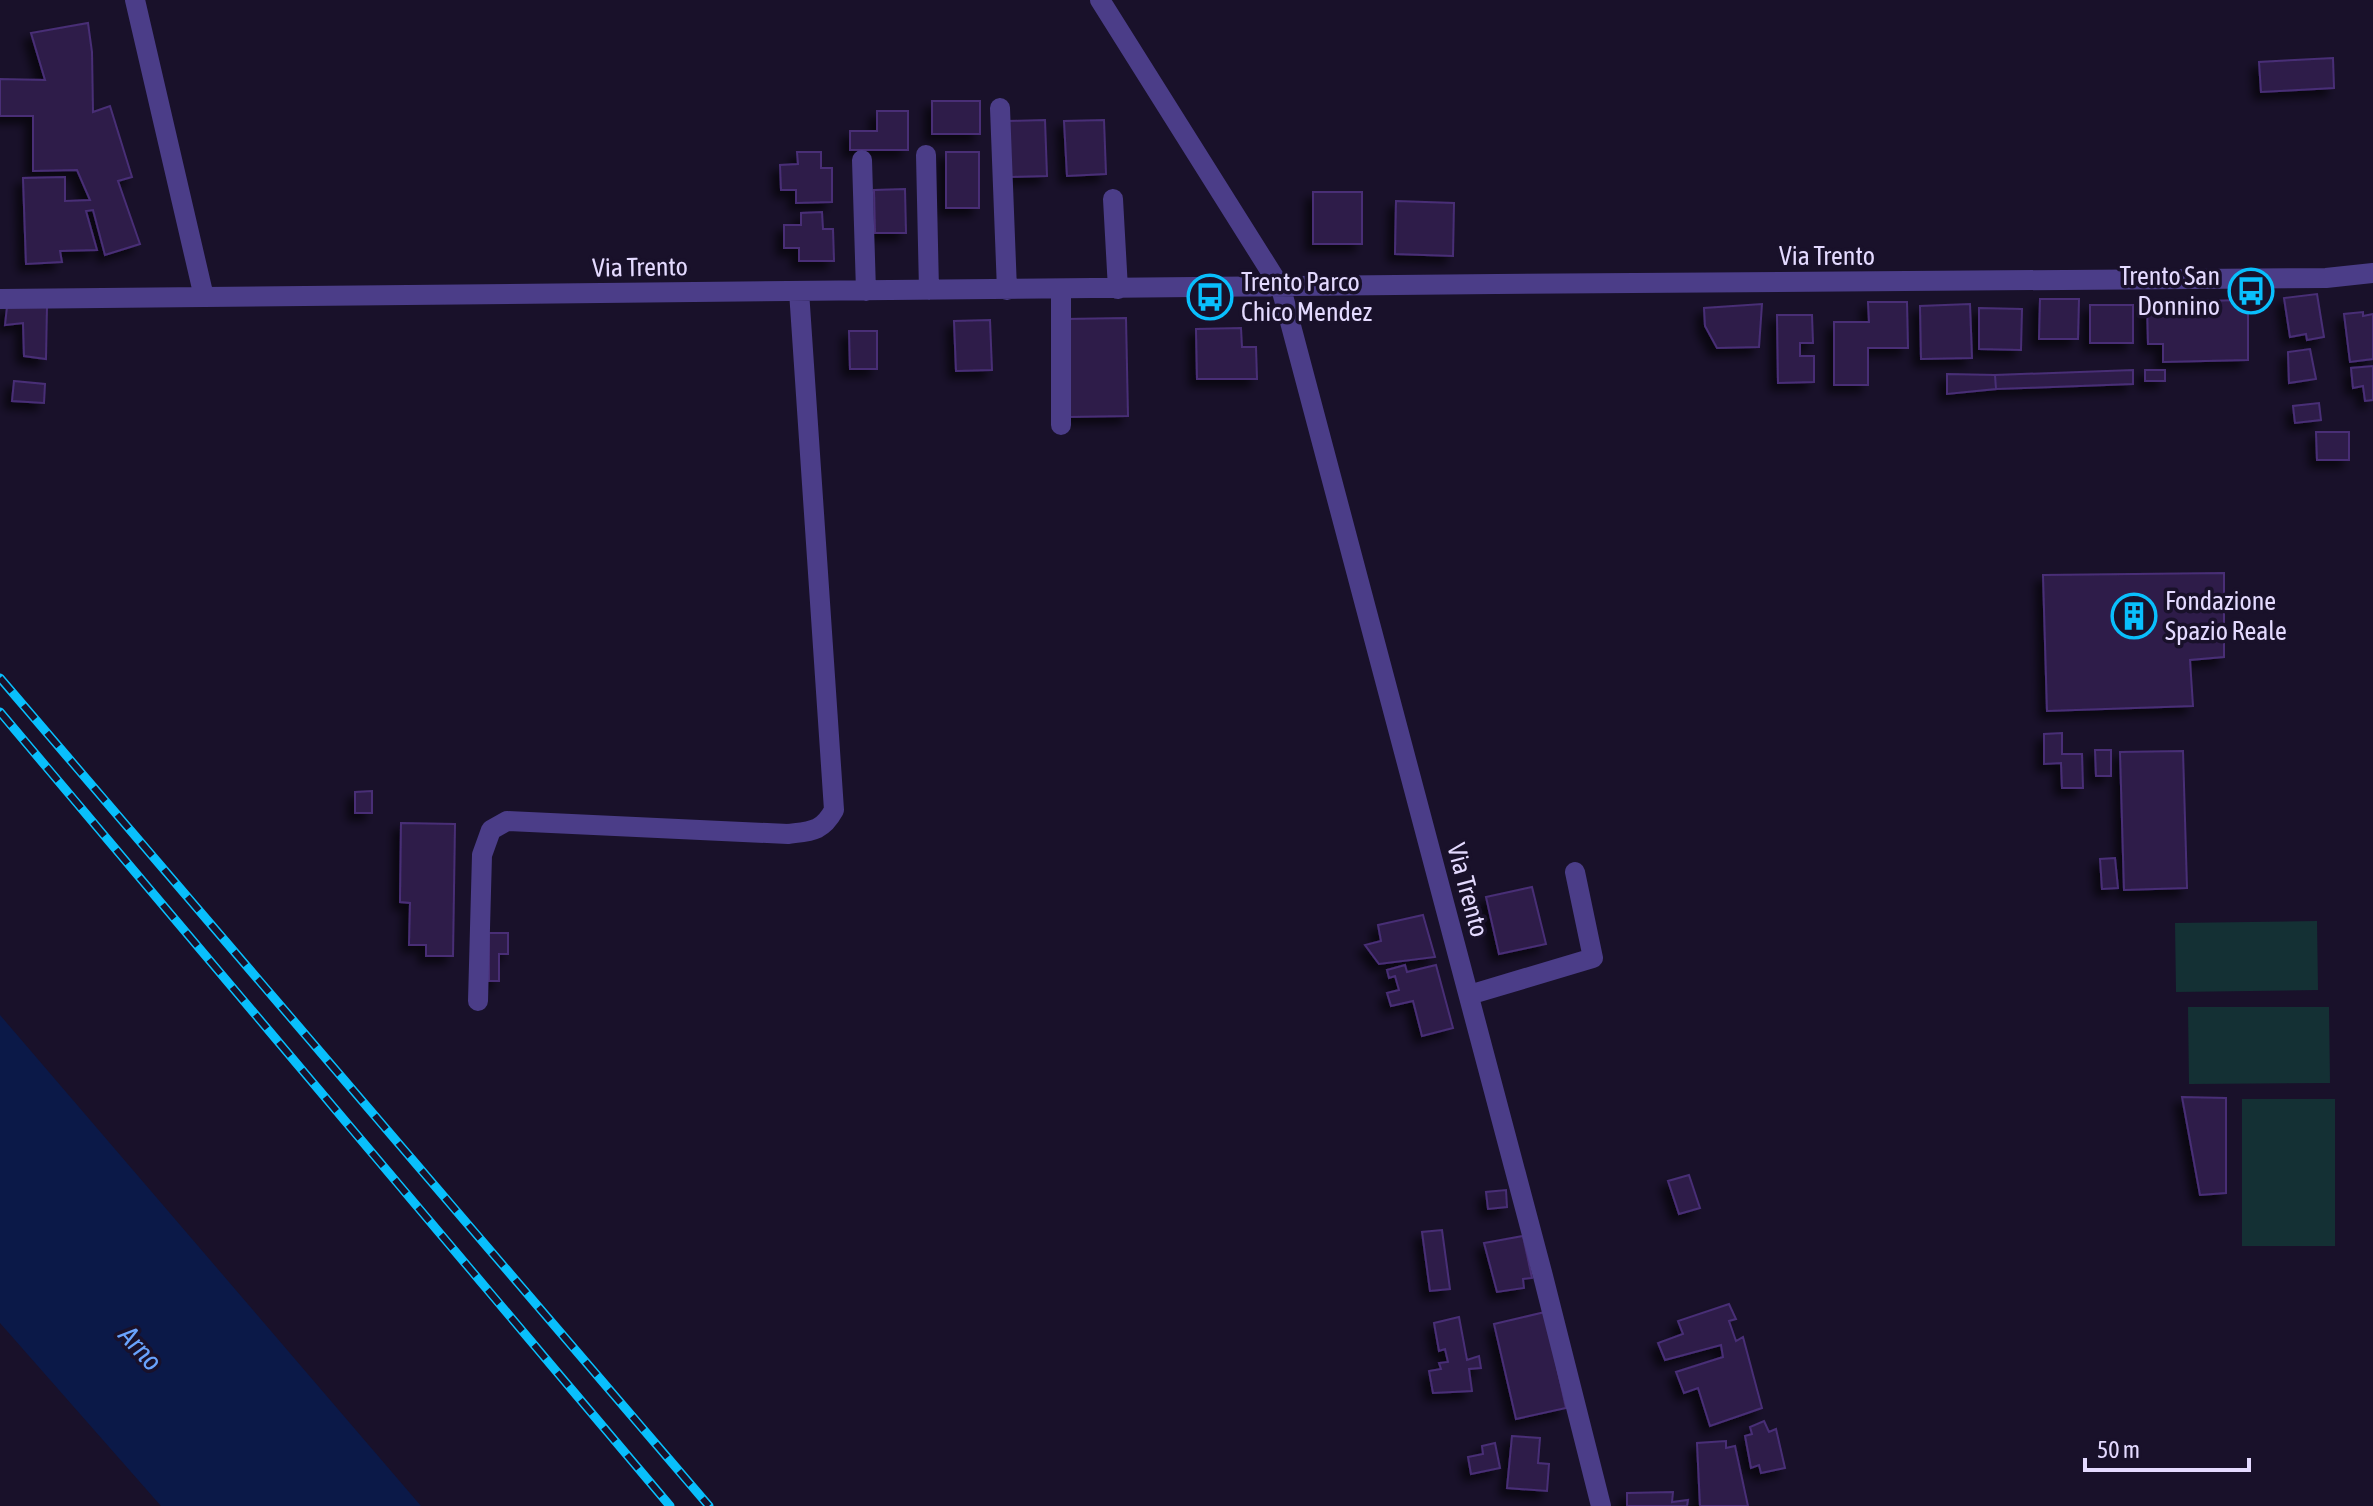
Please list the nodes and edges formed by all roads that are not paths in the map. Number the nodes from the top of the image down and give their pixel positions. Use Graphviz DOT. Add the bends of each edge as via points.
graph roads {
  1 [pos="135,0"];
  2 [pos="1100,0"];
  3 [pos="1000,108"];
  4 [pos="926,155"];
  5 [pos="855,166"];
  6 [pos="1113,199"];
  7 [pos="2373,273"];
  8 [pos="1281,288"];
  9 [pos="1061,289"];
  10 [pos="1118,289"];
  11 [pos="929,290"];
  12 [pos="1007,290"];
  13 [pos="799,291"];
  14 [pos="860,291"];
  15 [pos="204,297"];
  16 [pos="0,299"];
  17 [pos="1061,425"];
  18 [pos="1575,872"];
  19 [pos="1469,995"];
  20 [pos="478,1001"];
  21 [pos="1601,1506"];
  1 -- 15 [label="street"];
  2 -- 8 [label="street"];
  3 -- 12 [label="street"];
  4 -- 11 [label="street"];
  5 -- 14 [label="street"];
  6 -- 10 [label="street"];
  7 -- 8 [label="street, Via Trento" via="2326,278"];
  8 -- 10 [label="street, Via Trento"];
  8 -- 19 [label="street, Via Trento"];
  9 -- 10 [label="street, Via Trento"];
  9 -- 12 [label="street, Via Trento"];
  9 -- 17 [label="street"];
  11 -- 12 [label="street, Via Trento"];
  11 -- 14 [label="street, Via Trento"];
  13 -- 14 [label="street, Via Trento"];
  13 -- 15 [label="street, Via Trento"];
  13 -- 20 [label="street" via="834,810 827,823 812,831 788,834 507,821 491,830 482,855"];
  15 -- 16 [label="street, Via Trento"];
  18 -- 19 [label="street" via="1593,958"];
  19 -- 21 [label="street, Via Trento"];
}
